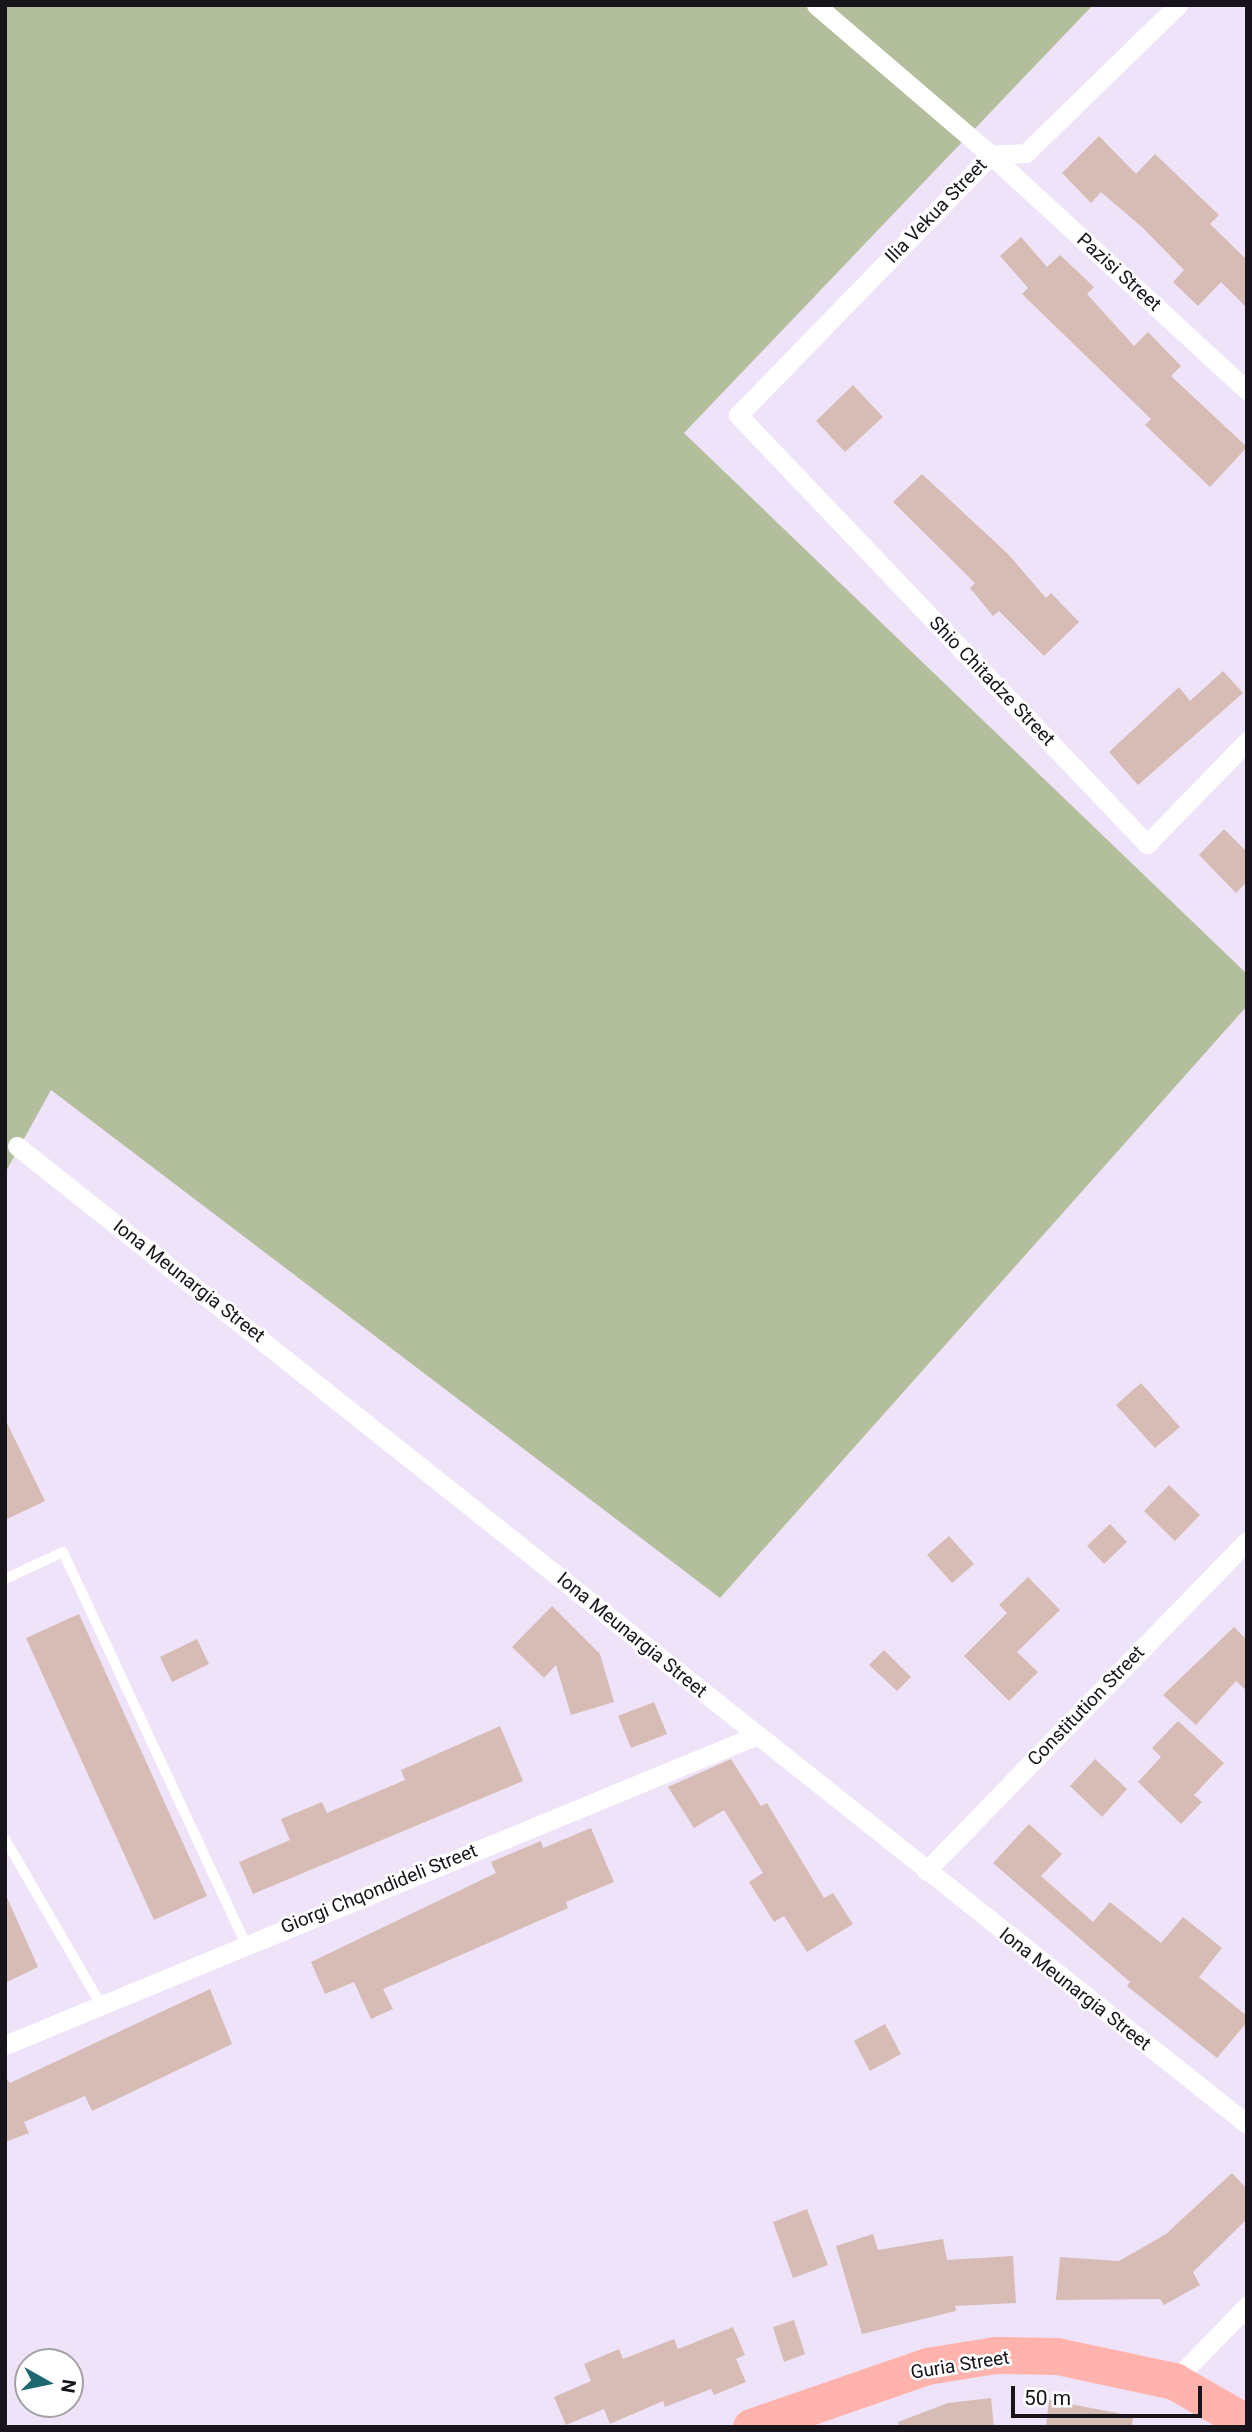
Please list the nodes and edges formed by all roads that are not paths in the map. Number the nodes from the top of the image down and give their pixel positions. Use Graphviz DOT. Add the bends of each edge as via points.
graph roads {
  1 [pos="816,5"];
  2 [pos="1178,5"];
  3 [pos="991,155"];
  4 [pos="1247,390"];
  5 [pos="738,415"];
  6 [pos="1247,741"];
  7 [pos="17,1146"];
  8 [pos="1247,1541"];
  9 [pos="5,1579"];
  10 [pos="755,1736"];
  11 [pos="5,1839"];
  12 [pos="926,1871"];
  13 [pos="246,1944"];
  14 [pos="102,2006"];
  15 [pos="5,2045"];
  16 [pos="1247,2124"];
  17 [pos="1247,2306"];
  18 [pos="1174,2381"];
  19 [pos="813,2415"];
  20 [pos="1247,2423"];
  21 [pos="751,2427"];
  1 -- 3 [label="street, Pazisi Street"];
  2 -- 3 [label="street, Ilia Vekua Street" via="1026,153"];
  3 -- 4 [label="street, Pazisi Street"];
  3 -- 5 [label="street, Ilia Vekua Street"];
  5 -- 6 [label="street, Shio Chitadze Street" via="1147,844"];
  7 -- 10 [label="street, Iona Meunargia Street" via="480,1510"];
  8 -- 12 [label="street, Constitution Street"];
  9 -- 13 [label="lane" via="63,1552"];
  10 -- 12 [label="street, Iona Meunargia Street"];
  10 -- 13 [label="street, Giorgi Chqondideli Street"];
  11 -- 14 [label="lane"];
  12 -- 16 [label="street, Iona Meunargia Street"];
  13 -- 14 [label="street, Giorgi Chqondideli Street"];
  14 -- 15 [label="street, Giorgi Chqondideli Street"];
  17 -- 18 [label="street"];
  18 -- 19 [label="highway, Guria Street" via="1058,2356 995,2355 927,2366"];
  18 -- 20 [label="highway, Guria Street"];
  19 -- 21 [label="highway, Guria Street"];
}
